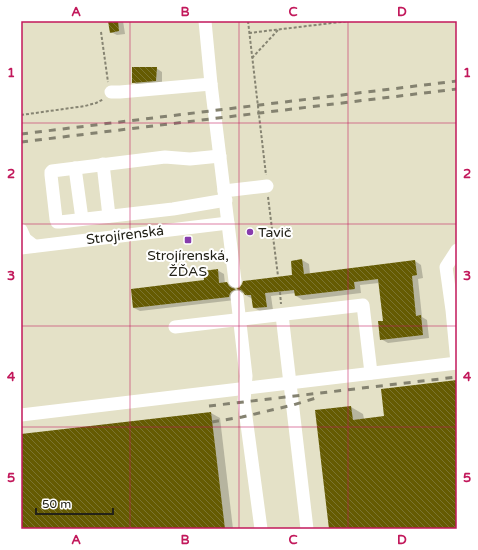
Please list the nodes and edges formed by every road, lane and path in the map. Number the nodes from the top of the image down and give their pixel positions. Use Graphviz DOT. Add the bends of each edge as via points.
graph roads {
  1 [pos="205,21"];
  2 [pos="248,21"];
  3 [pos="349,21"];
  4 [pos="279,30"];
  5 [pos="101,32"];
  6 [pos="250,33"];
  7 [pos="252,58"];
  8 [pos="211,84"];
  9 [pos="111,92"];
  10 [pos="21,115"];
  11 [pos="220,156"];
  12 [pos="103,164"];
  13 [pos="75,168"];
  14 [pos="267,186"];
  15 [pos="225,196"];
  16 [pos="109,216"];
  17 [pos="82,220"];
  18 [pos="228,223"];
  19 [pos="21,230"];
  20 [pos="27,247"];
  21 [pos="457,250"];
  22 [pos="278,276"];
  23 [pos="235,281"];
  24 [pos="237,297"];
  25 [pos="454,310"];
  26 [pos="282,315"];
  27 [pos="240,320"];
  28 [pos="175,328"];
  29 [pos="457,363"];
  30 [pos="371,373"];
  31 [pos="290,383"];
  32 [pos="245,388"];
  33 [pos="21,415"];
  34 [pos="261,529"];
  35 [pos="307,529"];
  1 -- 8 [label="street"];
  2 -- 6 [label="path"];
  3 -- 4 [label="path"];
  4 -- 6 [label="path"];
  4 -- 7 [label="path"];
  5 -- 9 [label="path"];
  6 -- 7 [label="path"];
  7 -- 14 [label="path"];
  8 -- 9 [label="street"];
  8 -- 11 [label="street"];
  9 -- 10 [label="path" via="96,103"];
  11 -- 12 [label="street" via="190,159 165,157"];
  11 -- 15 [label="street"];
  12 -- 13 [label="street"];
  12 -- 16 [label="street"];
  13 -- 17 [label="street"];
  13 -- 17 [label="street" via="51,172 56,219 57,222"];
  14 -- 15 [label="street"];
  14 -- 22 [label="path"];
  15 -- 16 [label="street" via="173,209"];
  15 -- 18 [label="street"];
  16 -- 17 [label="street"];
  18 -- 20 [label="street, Strojírenská"];
  18 -- 23 [label="street"];
  19 -- 20 [label="street"];
  21 -- 25 [label="street" via="446,267"];
  24 -- 27 [label="street"];
  25 -- 29 [label="street"];
  26 -- 27 [label="street"];
  26 -- 30 [label="street" via="363,306"];
  26 -- 31 [label="street"];
  27 -- 28 [label="street"];
  27 -- 32 [label="street"];
  29 -- 30 [label="street"];
  30 -- 31 [label="street"];
  31 -- 32 [label="street"];
  31 -- 35 [label="street"];
  32 -- 33 [label="street"];
  32 -- 34 [label="street" via="244,402"];
}
